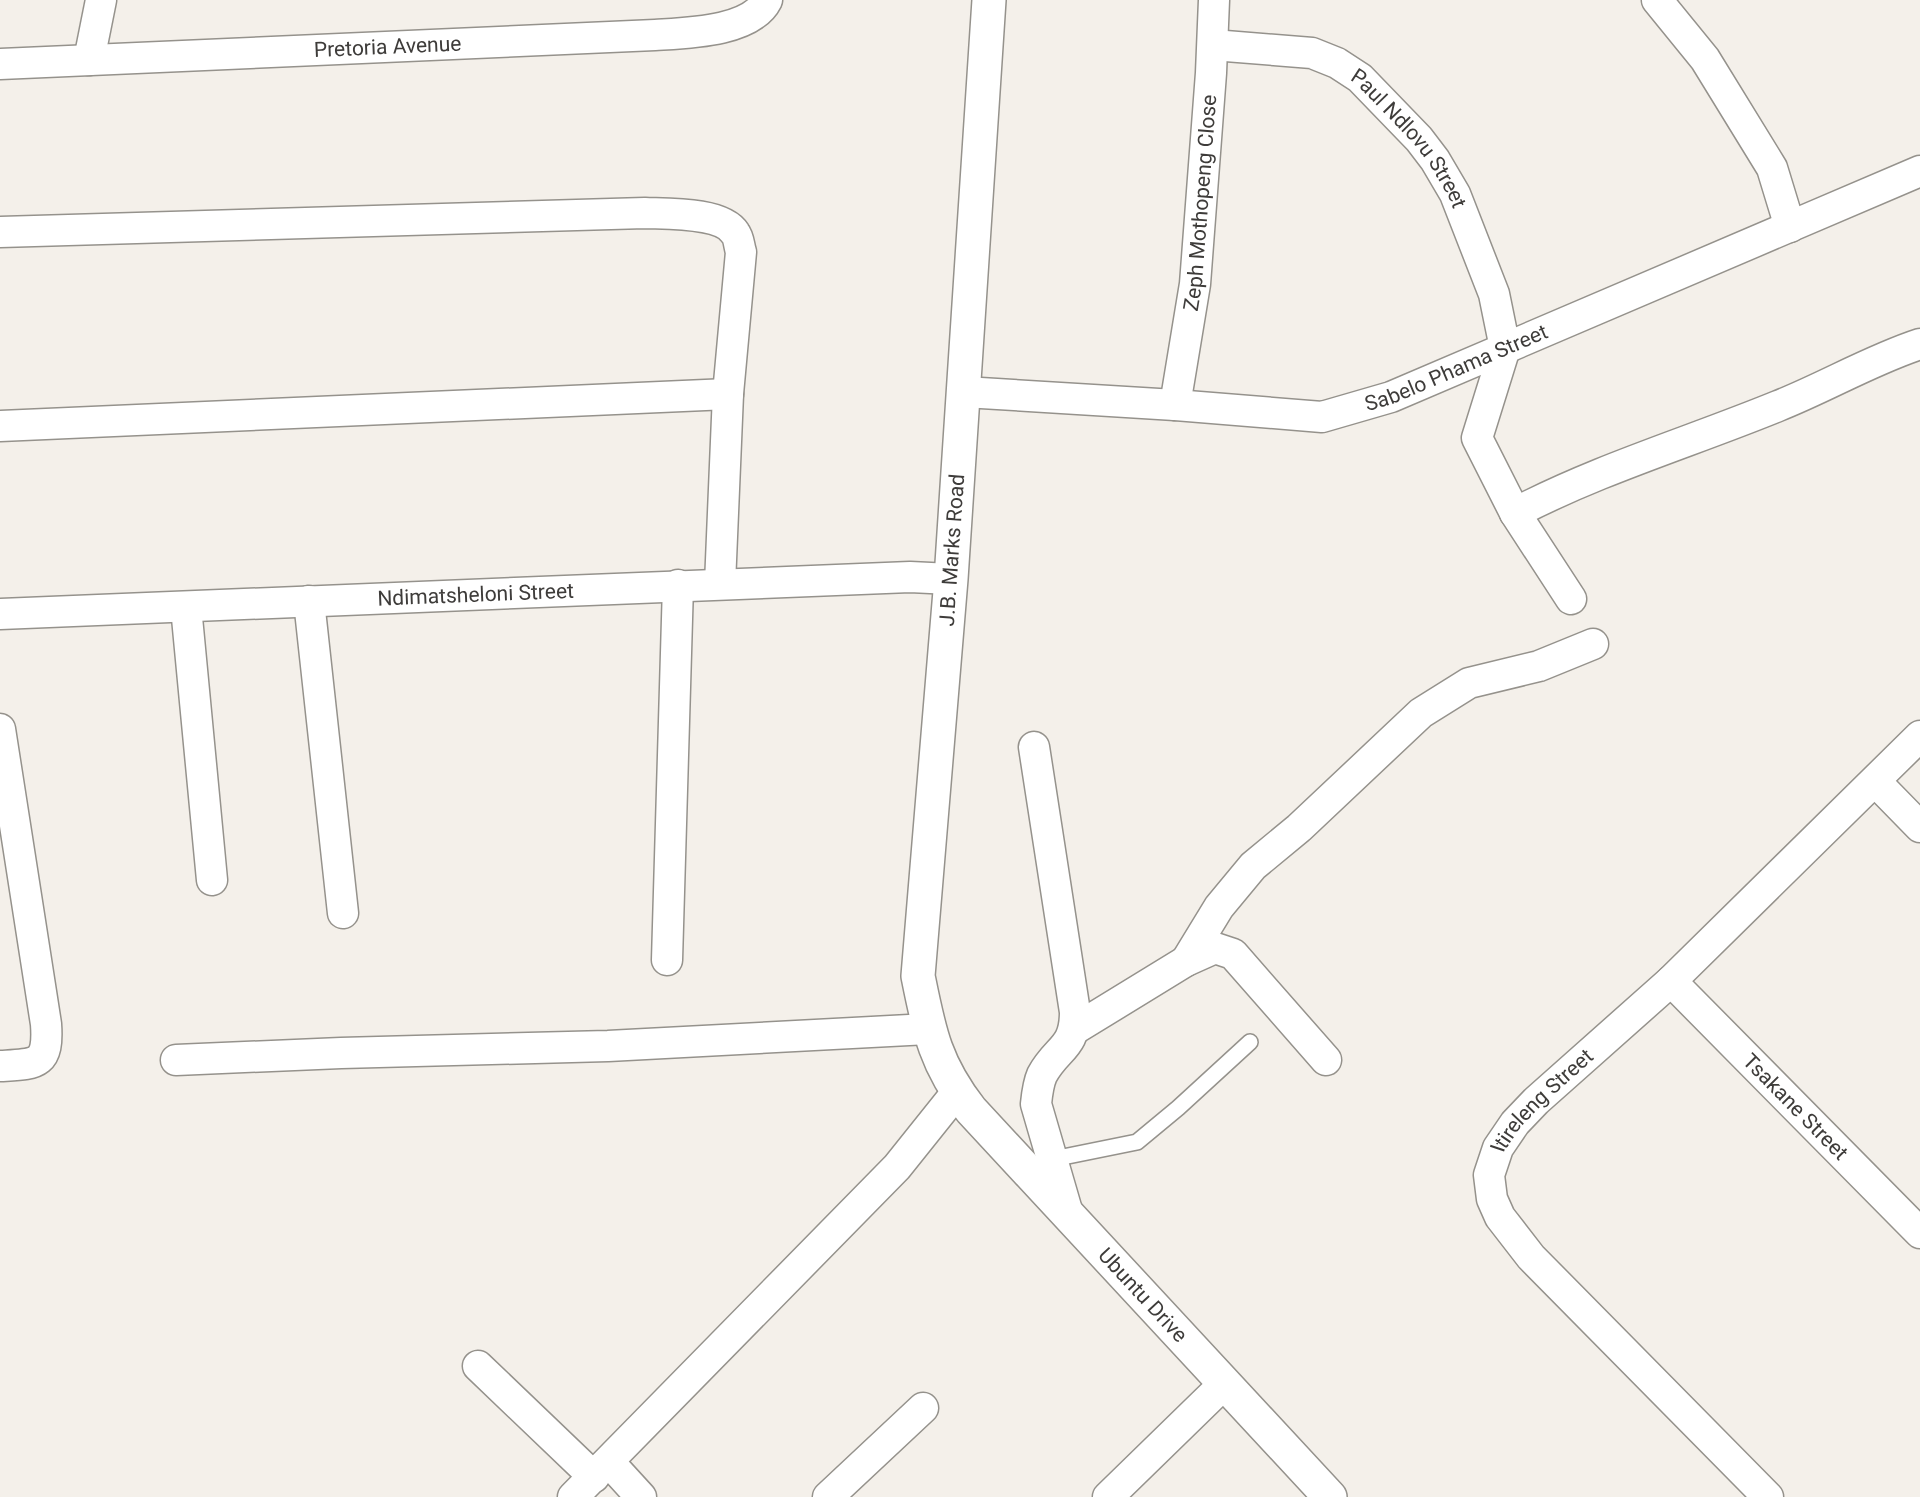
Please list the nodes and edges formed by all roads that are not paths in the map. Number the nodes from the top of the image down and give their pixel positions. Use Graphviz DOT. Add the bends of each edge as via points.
graph roads {
  1 [pos="101,0"];
  2 [pos="767,0"];
  3 [pos="989,0"];
  4 [pos="1214,0"];
  5 [pos="1657,0"];
  6 [pos="1213,45"];
  7 [pos="89,60"];
  8 [pos="0,64"];
  9 [pos="1920,171"];
  10 [pos="1790,227"];
  11 [pos="0,232"];
  12 [pos="1920,344"];
  13 [pos="1505,348"];
  14 [pos="964,392"];
  15 [pos="728,394"];
  16 [pos="1175,405"];
  17 [pos="0,426"];
  18 [pos="1515,513"];
  19 [pos="951,579"];
  20 [pos="720,584"];
  21 [pos="678,585"];
  22 [pos="1571,600"];
  23 [pos="309,601"];
  24 [pos="186,606"];
  25 [pos="0,614"];
  26 [pos="1593,644"];
  27 [pos="0,729"];
  28 [pos="1920,736"];
  29 [pos="1034,747"];
  30 [pos="1875,781"];
  31 [pos="1920,827"];
  32 [pos="212,880"];
  33 [pos="343,913"];
  34 [pos="667,960"];
  35 [pos="1185,960"];
  36 [pos="1671,981"];
  37 [pos="928,1029"];
  38 [pos="1075,1029"];
  39 [pos="1250,1042"];
  40 [pos="176,1060"];
  41 [pos="1326,1060"];
  42 [pos="0,1065"];
  43 [pos="957,1092"];
  44 [pos="1053,1158"];
  45 [pos="1068,1214"];
  46 [pos="1920,1233"];
  47 [pos="478,1366"];
  48 [pos="1225,1383"];
  49 [pos="923,1408"];
  50 [pos="592,1479"];
  51 [pos="641,1497"];
  52 [pos="828,1497"];
  53 [pos="1108,1497"];
  54 [pos="1330,1497"];
  55 [pos="1768,1497"];
  1 -- 7 [label="street"];
  2 -- 7 [label="street, Pretoria Avenue" via="750,18 712,29 665,35"];
  3 -- 14 [label="street, J.B. Marks Road"];
  4 -- 6 [label="street, Zeph Mothopeng Close"];
  5 -- 10 [label="street" via="1705,59 1772,168"];
  6 -- 13 [label="street, Paul Ndlovu Street" via="1312,53 1360,78 1387,105 1419,139 1455,194 1494,294"];
  6 -- 16 [label="street, Zeph Mothopeng Close" via="1195,284"];
  7 -- 8 [label="street, Pretoria Avenue"];
  9 -- 10 [label="street, Sabelo Phama Street"];
  10 -- 13 [label="street, Sabelo Phama Street"];
  11 -- 15 [label="street" via="633,213 690,215 729,226 736,234 741,252"];
  12 -- 18 [label="street" via="1779,406 1569,485"];
  13 -- 16 [label="street, Sabelo Phama Street" via="1392,397 1322,417"];
  13 -- 18 [label="street" via="1477,438"];
  14 -- 16 [label="street, Sabelo Phama Street"];
  14 -- 19 [label="street, J.B. Marks Road"];
  15 -- 17 [label="street"];
  15 -- 20 [label="street"];
  18 -- 22 [label="street"];
  19 -- 20 [label="street, Ndimatsheloni Street"];
  19 -- 37 [label="street, J.B. Marks Road" via="918,976"];
  20 -- 21 [label="street, Ndimatsheloni Street"];
  21 -- 23 [label="street, Ndimatsheloni Street"];
  21 -- 34 [label="street"];
  23 -- 24 [label="street, Ndimatsheloni Street"];
  23 -- 33 [label="street"];
  24 -- 25 [label="street, Ndimatsheloni Street"];
  24 -- 32 [label="street"];
  26 -- 35 [label="street" via="1539,666 1469,683 1421,712 1299,828 1253,866"];
  27 -- 42 [label="street" via="48,1044 33,1064"];
  28 -- 30 [label="street, Itireleng Street"];
  29 -- 38 [label="street"];
  30 -- 31 [label="street"];
  30 -- 36 [label="street, Itireleng Street"];
  35 -- 38 [label="street"];
  35 -- 41 [label="street" via="1215,948 1233,954"];
  36 -- 46 [label="street, Tsakane Street"];
  36 -- 55 [label="street, Itireleng Street" via="1515,1123 1498,1148 1489,1175 1492,1199 1500,1217 1531,1257"];
  37 -- 40 [label="street" via="608,1046"];
  37 -- 43 [label="street, J.B. Marks Road"];
  38 -- 44 [label="street" via="1042,1075 1037,1090 1036,1104"];
  39 -- 44 [label="lane" via="1137,1142"];
  43 -- 45 [label="street, Ubuntu Drive"];
  43 -- 50 [label="street" via="897,1167"];
  44 -- 45 [label="street"];
  45 -- 48 [label="street, Ubuntu Drive"];
  47 -- 50 [label="street"];
  48 -- 53 [label="street"];
  48 -- 54 [label="street, Ubuntu Drive"];
  49 -- 52 [label="street"];
  50 -- 51 [label="street"];
}
